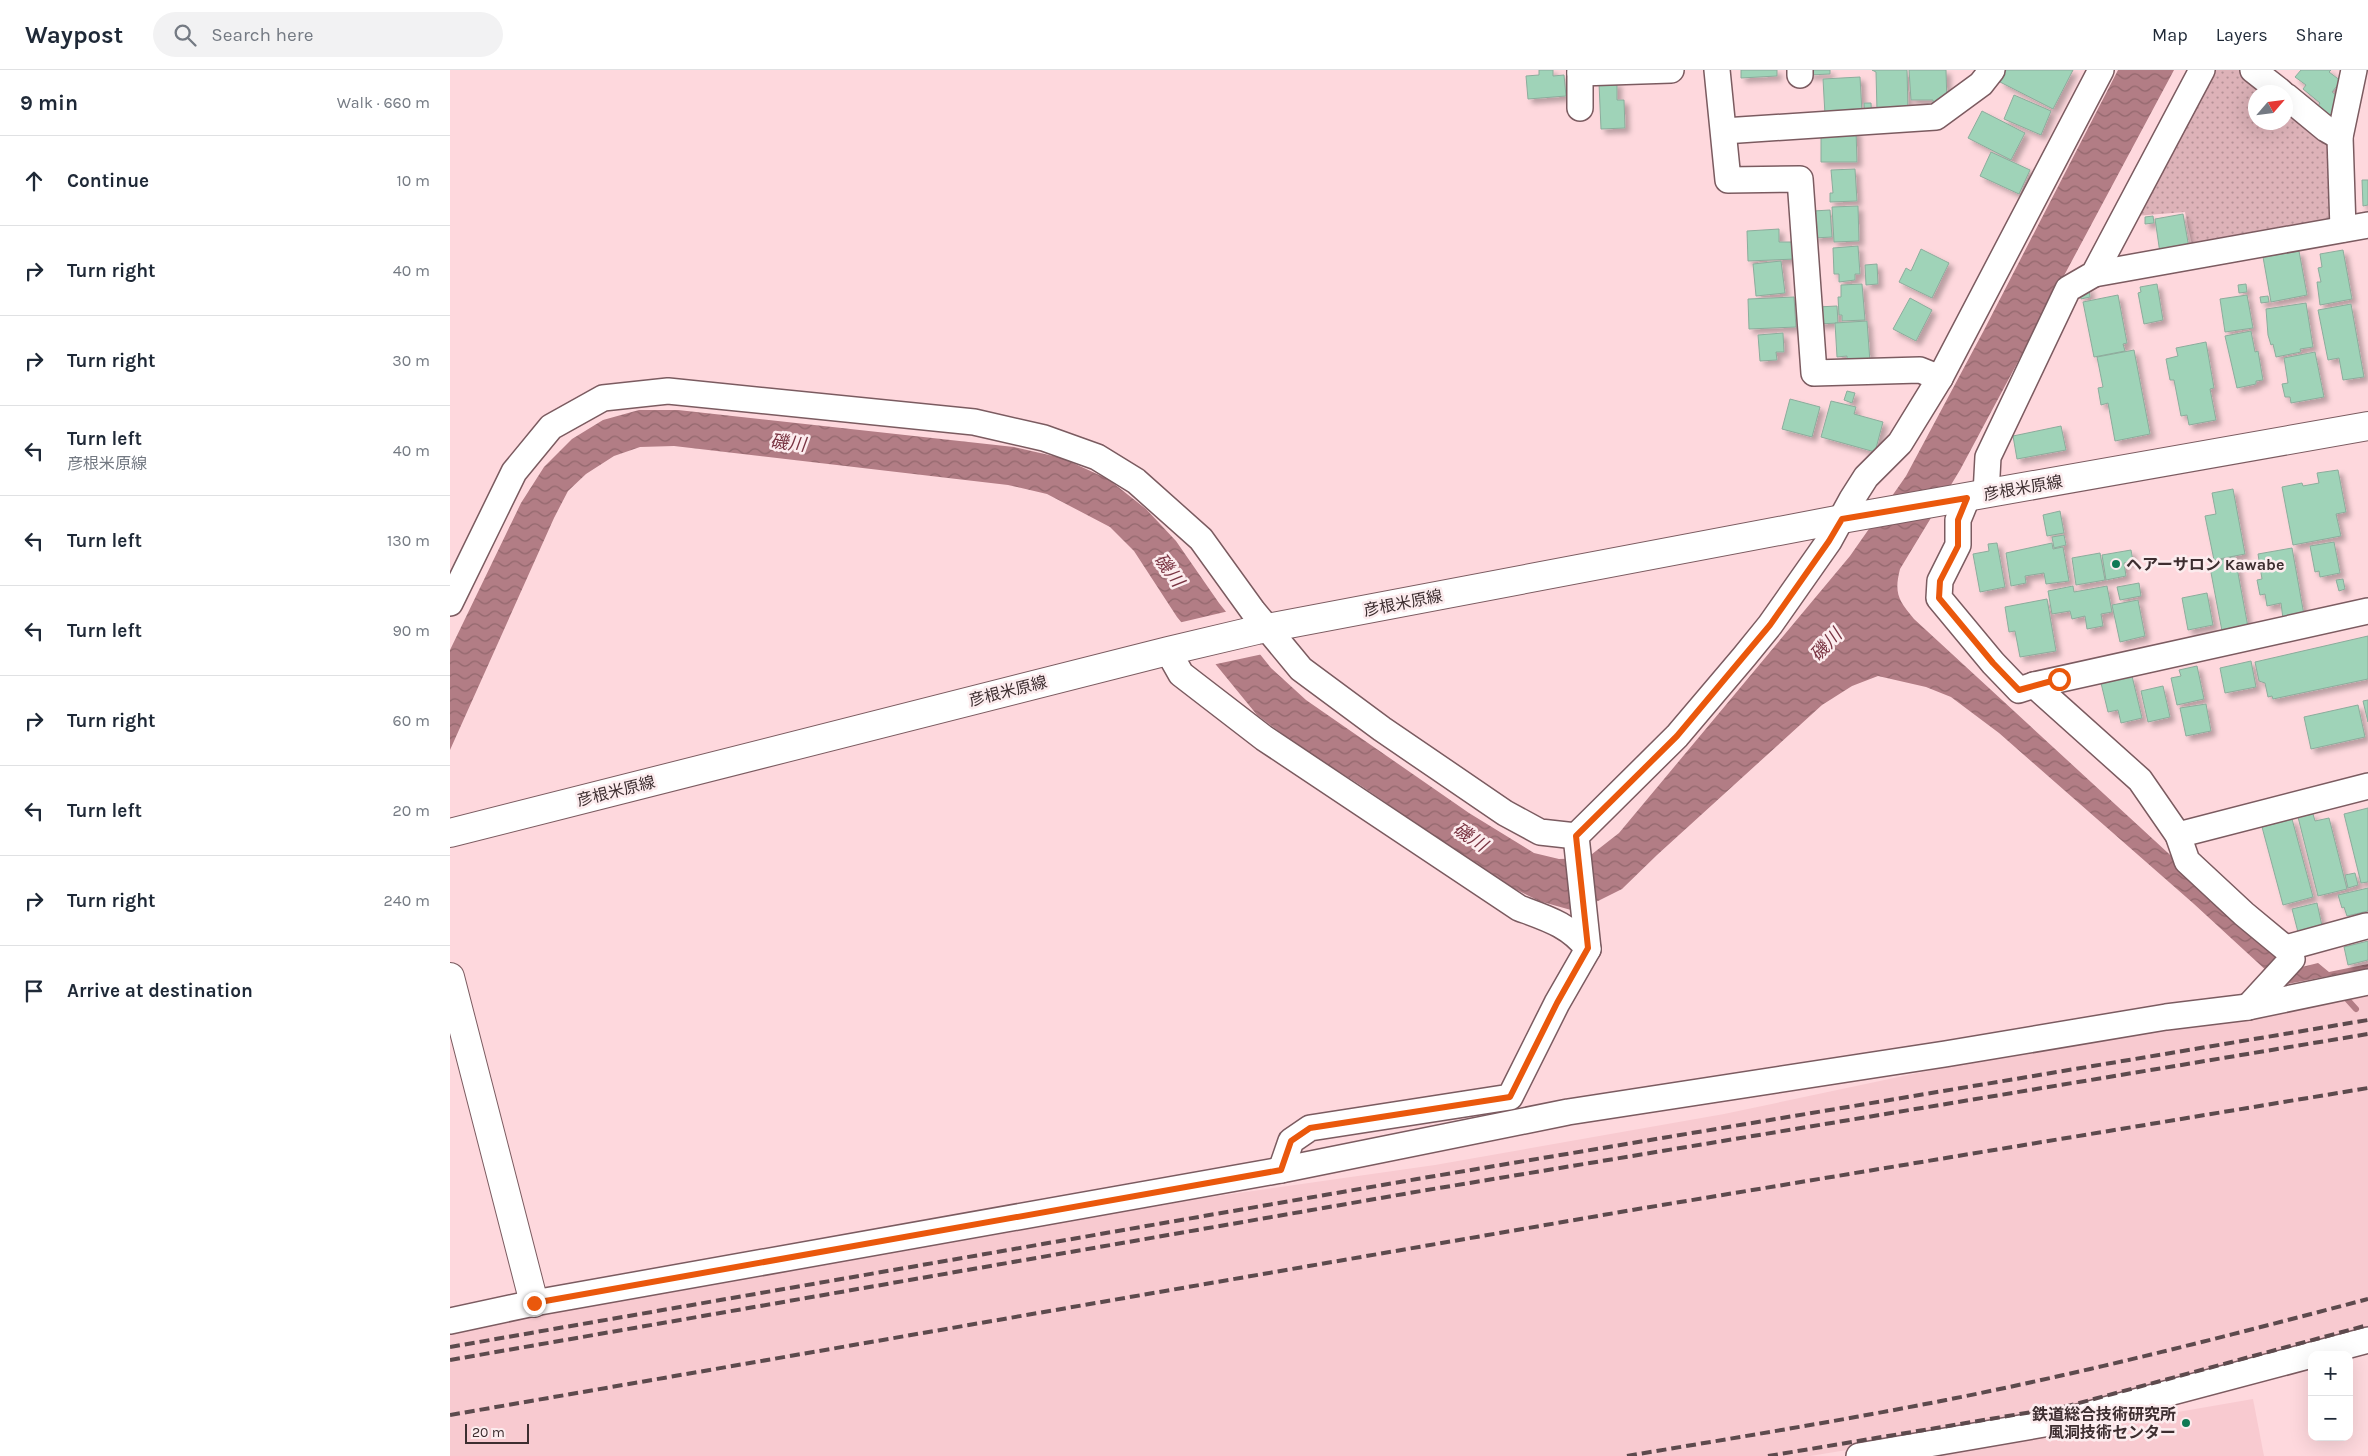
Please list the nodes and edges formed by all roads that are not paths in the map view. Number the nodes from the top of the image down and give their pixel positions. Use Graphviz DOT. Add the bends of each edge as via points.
graph roads {
  1 [pos="1672,70"];
  2 [pos="1718,70"];
  3 [pos="1992,70"];
  4 [pos="2101,70"];
  5 [pos="2202,70"];
  6 [pos="2254,70"];
  7 [pos="2354,70"];
  8 [pos="1580,72"];
  9 [pos="2272,85"];
  10 [pos="2293,102"];
  11 [pos="1580,108"];
  12 [pos="1724,131"];
  13 [pos="2340,137"];
  14 [pos="2368,224"];
  15 [pos="2343,229"];
  16 [pos="2094,274"];
  17 [pos="1940,378"];
  18 [pos="2368,426"];
  19 [pos="1970,498"];
  20 [pos="1849,518"];
  21 [pos="450,603"];
  22 [pos="2368,611"];
  23 [pos="1262,629"];
  24 [pos="1174,649"];
  25 [pos="2034,685"];
  26 [pos="2368,786"];
  27 [pos="450,832"];
  28 [pos="2178,835"];
  29 [pos="1576,841"];
  30 [pos="2366,926"];
  31 [pos="1588,940"];
  32 [pos="2289,954"];
  33 [pos="450,977"];
  34 [pos="2368,982"];
  35 [pos="2248,1008"];
  36 [pos="1281,1170"];
  37 [pos="534,1303"];
  38 [pos="450,1321"];
  39 [pos="2368,1340"];
  40 [pos="2327,1351"];
  41 [pos="2308,1356"];
  42 [pos="1859,1456"];
  1 -- 8 [label="street"];
  2 -- 12 [label="street"];
  3 -- 12 [label="street" via="1981,84 1936,117"];
  4 -- 17 [label="street"];
  5 -- 16 [label="street"];
  6 -- 9 [label="street"];
  7 -- 13 [label="street"];
  8 -- 11 [label="street"];
  10 -- 13 [label="street"];
  12 -- 17 [label="street" via="1728,180 1800,179 1814,373 1920,370"];
  13 -- 15 [label="street"];
  14 -- 15 [label="street"];
  15 -- 16 [label="street"];
  16 -- 19 [label="street" via="2068,289"];
  17 -- 20 [label="street" via="1900,444 1866,477 1852,499"];
  18 -- 19 [label="main road, 彦根米原線"];
  19 -- 20 [label="main road, 彦根米原線"];
  19 -- 25 [label="street" via="1958,520 1958,546 1940,581 1939,598 2019,690"];
  20 -- 23 [label="main road, 彦根米原線"];
  20 -- 29 [label="street" via="1770,625 1677,736"];
  21 -- 23 [label="street" via="514,472 551,427 603,398 668,390 974,422 1044,438 1097,458 1136,481 1200,539"];
  22 -- 25 [label="street"];
  23 -- 24 [label="main road, 彦根米原線"];
  23 -- 29 [label="street" via="1301,669 1505,813 1540,832"];
  24 -- 27 [label="main road, 彦根米原線"];
  24 -- 31 [label="street" via="1181,674 1264,738 1519,908"];
  25 -- 28 [label="street" via="2140,780"];
  26 -- 28 [label="street"];
  28 -- 32 [label="street" via="2187,861"];
  29 -- 31 [label="street"];
  30 -- 32 [label="street"];
  31 -- 36 [label="street" via="1510,1097 1310,1128 1291,1141"];
  32 -- 35 [label="street" via="2271,983"];
  33 -- 37 [label="main road"];
  34 -- 35 [label="street"];
  35 -- 36 [label="street" via="2166,1017 1568,1112"];
  36 -- 37 [label="street"];
  37 -- 38 [label="street"];
  39 -- 40 [label="street"];
  41 -- 42 [label="street" via="2067,1420"];
}
